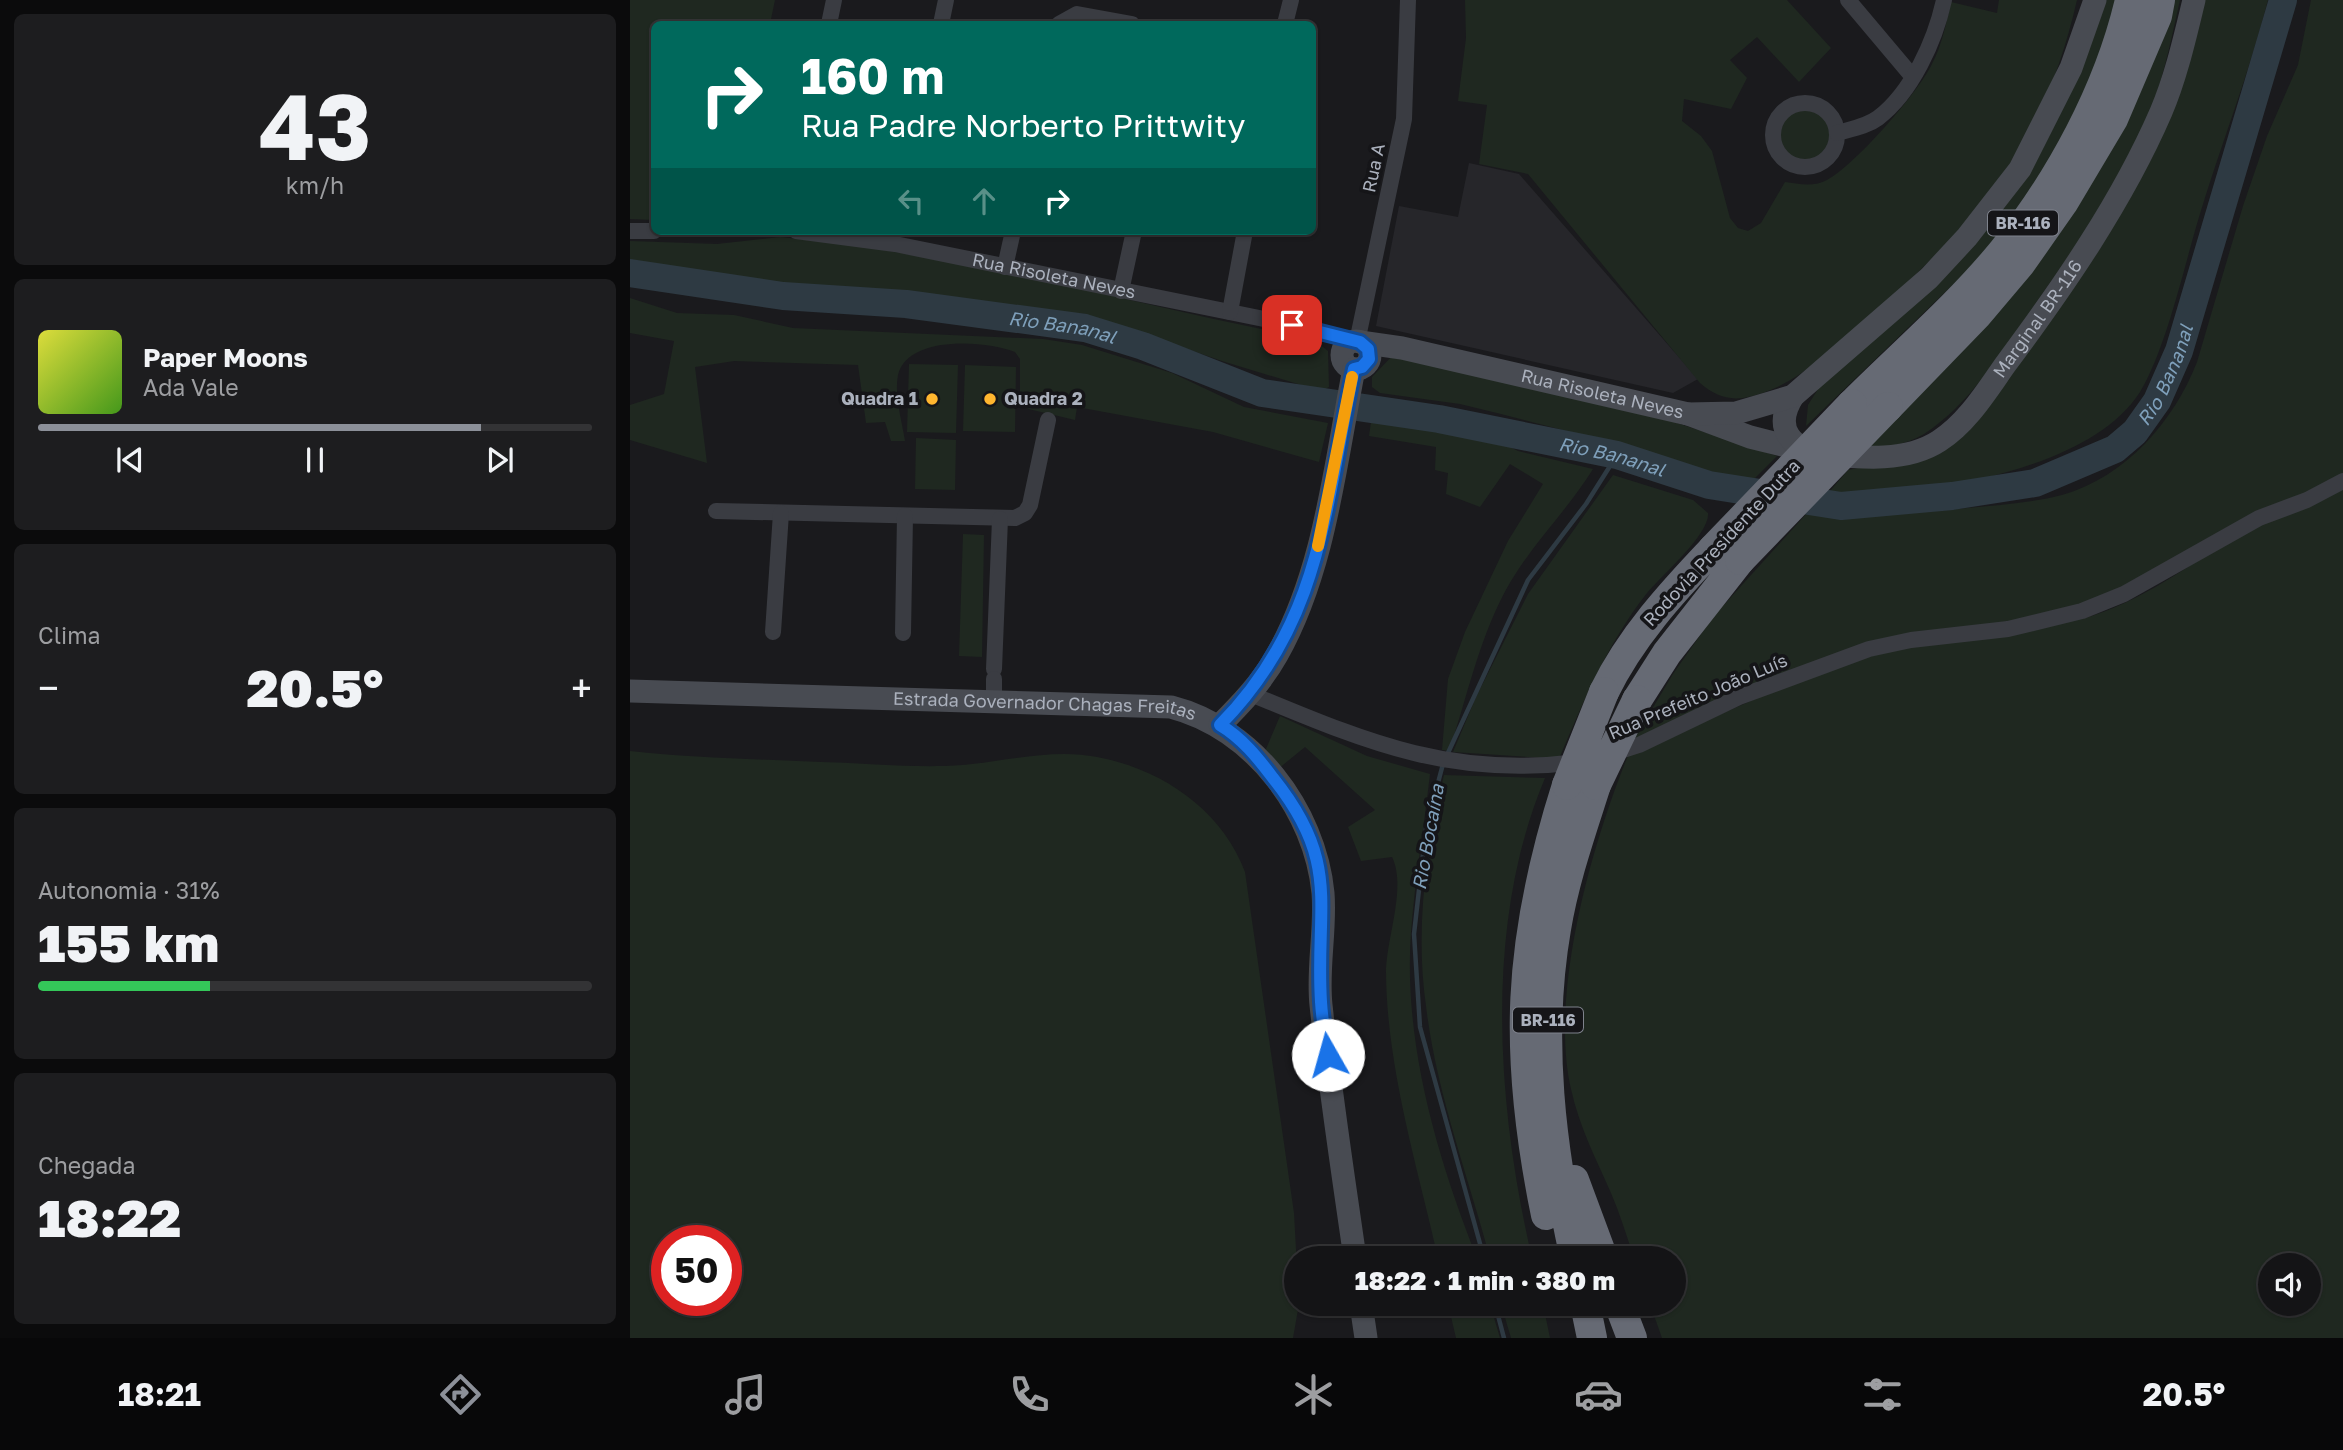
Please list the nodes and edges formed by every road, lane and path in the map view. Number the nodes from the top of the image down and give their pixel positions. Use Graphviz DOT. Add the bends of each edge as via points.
graph roads {
  1 [pos="834,0"];
  2 [pos="946,0"];
  3 [pos="1291,0"];
  4 [pos="1408,0"];
  5 [pos="1849,0"];
  6 [pos="1944,0"];
  7 [pos="2095,0"];
  8 [pos="2130,0"];
  9 [pos="2160,0"];
  10 [pos="2194,0"];
  11 [pos="830,21"];
  12 [pos="941,21"];
  13 [pos="1064,21"];
  14 [pos="1116,21"];
  15 [pos="1286,21"];
  16 [pos="1912,76"];
  17 [pos="1837,133"];
  18 [pos="630,231"];
  19 [pos="651,231"];
  20 [pos="863,235"];
  21 [pos="1012,235"];
  22 [pos="1133,235"];
  23 [pos="1244,235"];
  24 [pos="896,237"];
  25 [pos="1005,267"];
  26 [pos="1121,291"];
  27 [pos="1230,312"];
  28 [pos="1355,354"];
  29 [pos="1793,396"];
  30 [pos="1688,414"];
  31 [pos="1048,420"];
  32 [pos="1802,450"];
  33 [pos="2343,481"];
  34 [pos="716,511"];
  35 [pos="781,513"];
  36 [pos="905,516"];
  37 [pos="1000,519"];
  38 [pos="1727,555"];
  39 [pos="774,632"];
  40 [pos="903,633"];
  41 [pos="994,683"];
  42 [pos="630,691"];
  43 [pos="1251,694"];
  44 [pos="1220,725"];
  45 [pos="1581,785"];
  46 [pos="1549,1110"];
  47 [pos="1353,1246"];
  48 [pos="1552,1246"];
  49 [pos="1573,1246"];
  50 [pos="1599,1246"];
  51 [pos="1363,1316"];
  52 [pos="1566,1316"];
  53 [pos="1587,1316"];
  54 [pos="1624,1316"];
  55 [pos="1366,1338"];
  56 [pos="1571,1338"];
  57 [pos="1592,1338"];
  58 [pos="1632,1338"];
  1 -- 11 [label="street"];
  2 -- 12 [label="street"];
  3 -- 15 [label="street"];
  4 -- 28 [label="street, Rua A" via="1404,119"];
  5 -- 16 [label="street"];
  6 -- 16 [label="street" via="1934,36"];
  7 -- 29 [label="main road" via="2071,68 2039,137 1995,204 1929,278"];
  8 -- 38 [label="highway, Rodovia Presidente Dutra / BR-116, bridge" via="2113,58 2091,109 2045,191 2002,251 1852,404"];
  9 -- 38 [label="highway, Rodovia Presidente Dutra / BR-116, bridge" via="2113,119 2021,263 1888,407"];
  10 -- 32 [label="main road, Marginal BR-116" via="2168,94 2148,140 2036,323 1966,416 1938,442 1907,454 1860,457"];
  13 -- 14 [label="street" via="1077,14"];
  16 -- 17 [label="street" via="1878,118"];
  17 -- 17 [label="street" via="1827,112 1802,104 1781,114 1774,140 1788,161 1813,166 1831,154"];
  18 -- 19 [label="street"];
  20 -- 24 [label="street, Rua Risoleta Neves"];
  21 -- 25 [label="street"];
  22 -- 26 [label="street"];
  23 -- 27 [label="street"];
  24 -- 25 [label="street, Rua Risoleta Neves"];
  25 -- 26 [label="street, Rua Risoleta Neves"];
  26 -- 27 [label="street, Rua Risoleta Neves"];
  27 -- 28 [label="street, Rua Risoleta Neves" via="1313,329"];
  28 -- 30 [label="main road, Rua Risoleta Neves" via="1402,348"];
  28 -- 43 [label="main road" via="1325,515 1303,596 1276,657"];
  29 -- 30 [label="main road" via="1736,413"];
  29 -- 32 [label="main road" via="1785,426"];
  30 -- 32 [label="main road, Rua Risoleta Neves"];
  31 -- 37 [label="street" via="1029,509 1021,516"];
  33 -- 43 [label="street, Rua Prefeito João Luís" via="2259,518 2124,594 2082,611 2008,629 1869,649 1739,697 1639,745 1590,761 1545,766 1431,759 1365,740"];
  34 -- 35 [label="street"];
  35 -- 36 [label="street"];
  35 -- 39 [label="street"];
  36 -- 37 [label="street"];
  36 -- 40 [label="street"];
  37 -- 41 [label="street"];
  38 -- 45 [label="highway, Rodovia Presidente Dutra / BR-116, bridge"];
  38 -- 45 [label="highway, Rodovia Presidente Dutra / BR-116, bridge" via="1674,590 1640,633 1604,692"];
  41 -- 42 [label="main road, Estrada Governador Chagas Freitas"];
  41 -- 44 [label="main road, Estrada Governador Chagas Freitas" via="1171,707"];
  43 -- 44 [label="main road"];
  44 -- 47 [label="main road, Estrada Governador Chagas Freitas" via="1244,744 1284,791 1304,822 1318,860 1323,896 1321,1001"];
  45 -- 46 [label="highway, Rodovia Presidente Dutra / BR-116" via="1556,929 1548,1025"];
  45 -- 48 [label="highway, Rodovia Presidente Dutra / BR-116" via="1538,887 1524,1004 1523,1056 1531,1143"];
  46 -- 49 [label="highway, Rodovia Presidente Dutra / BR-116"];
  46 -- 50 [label="highway"];
  51 -- 55 [label="main road"];
  52 -- 56 [label="highway"];
  53 -- 57 [label="highway"];
  54 -- 58 [label="highway"];
}
